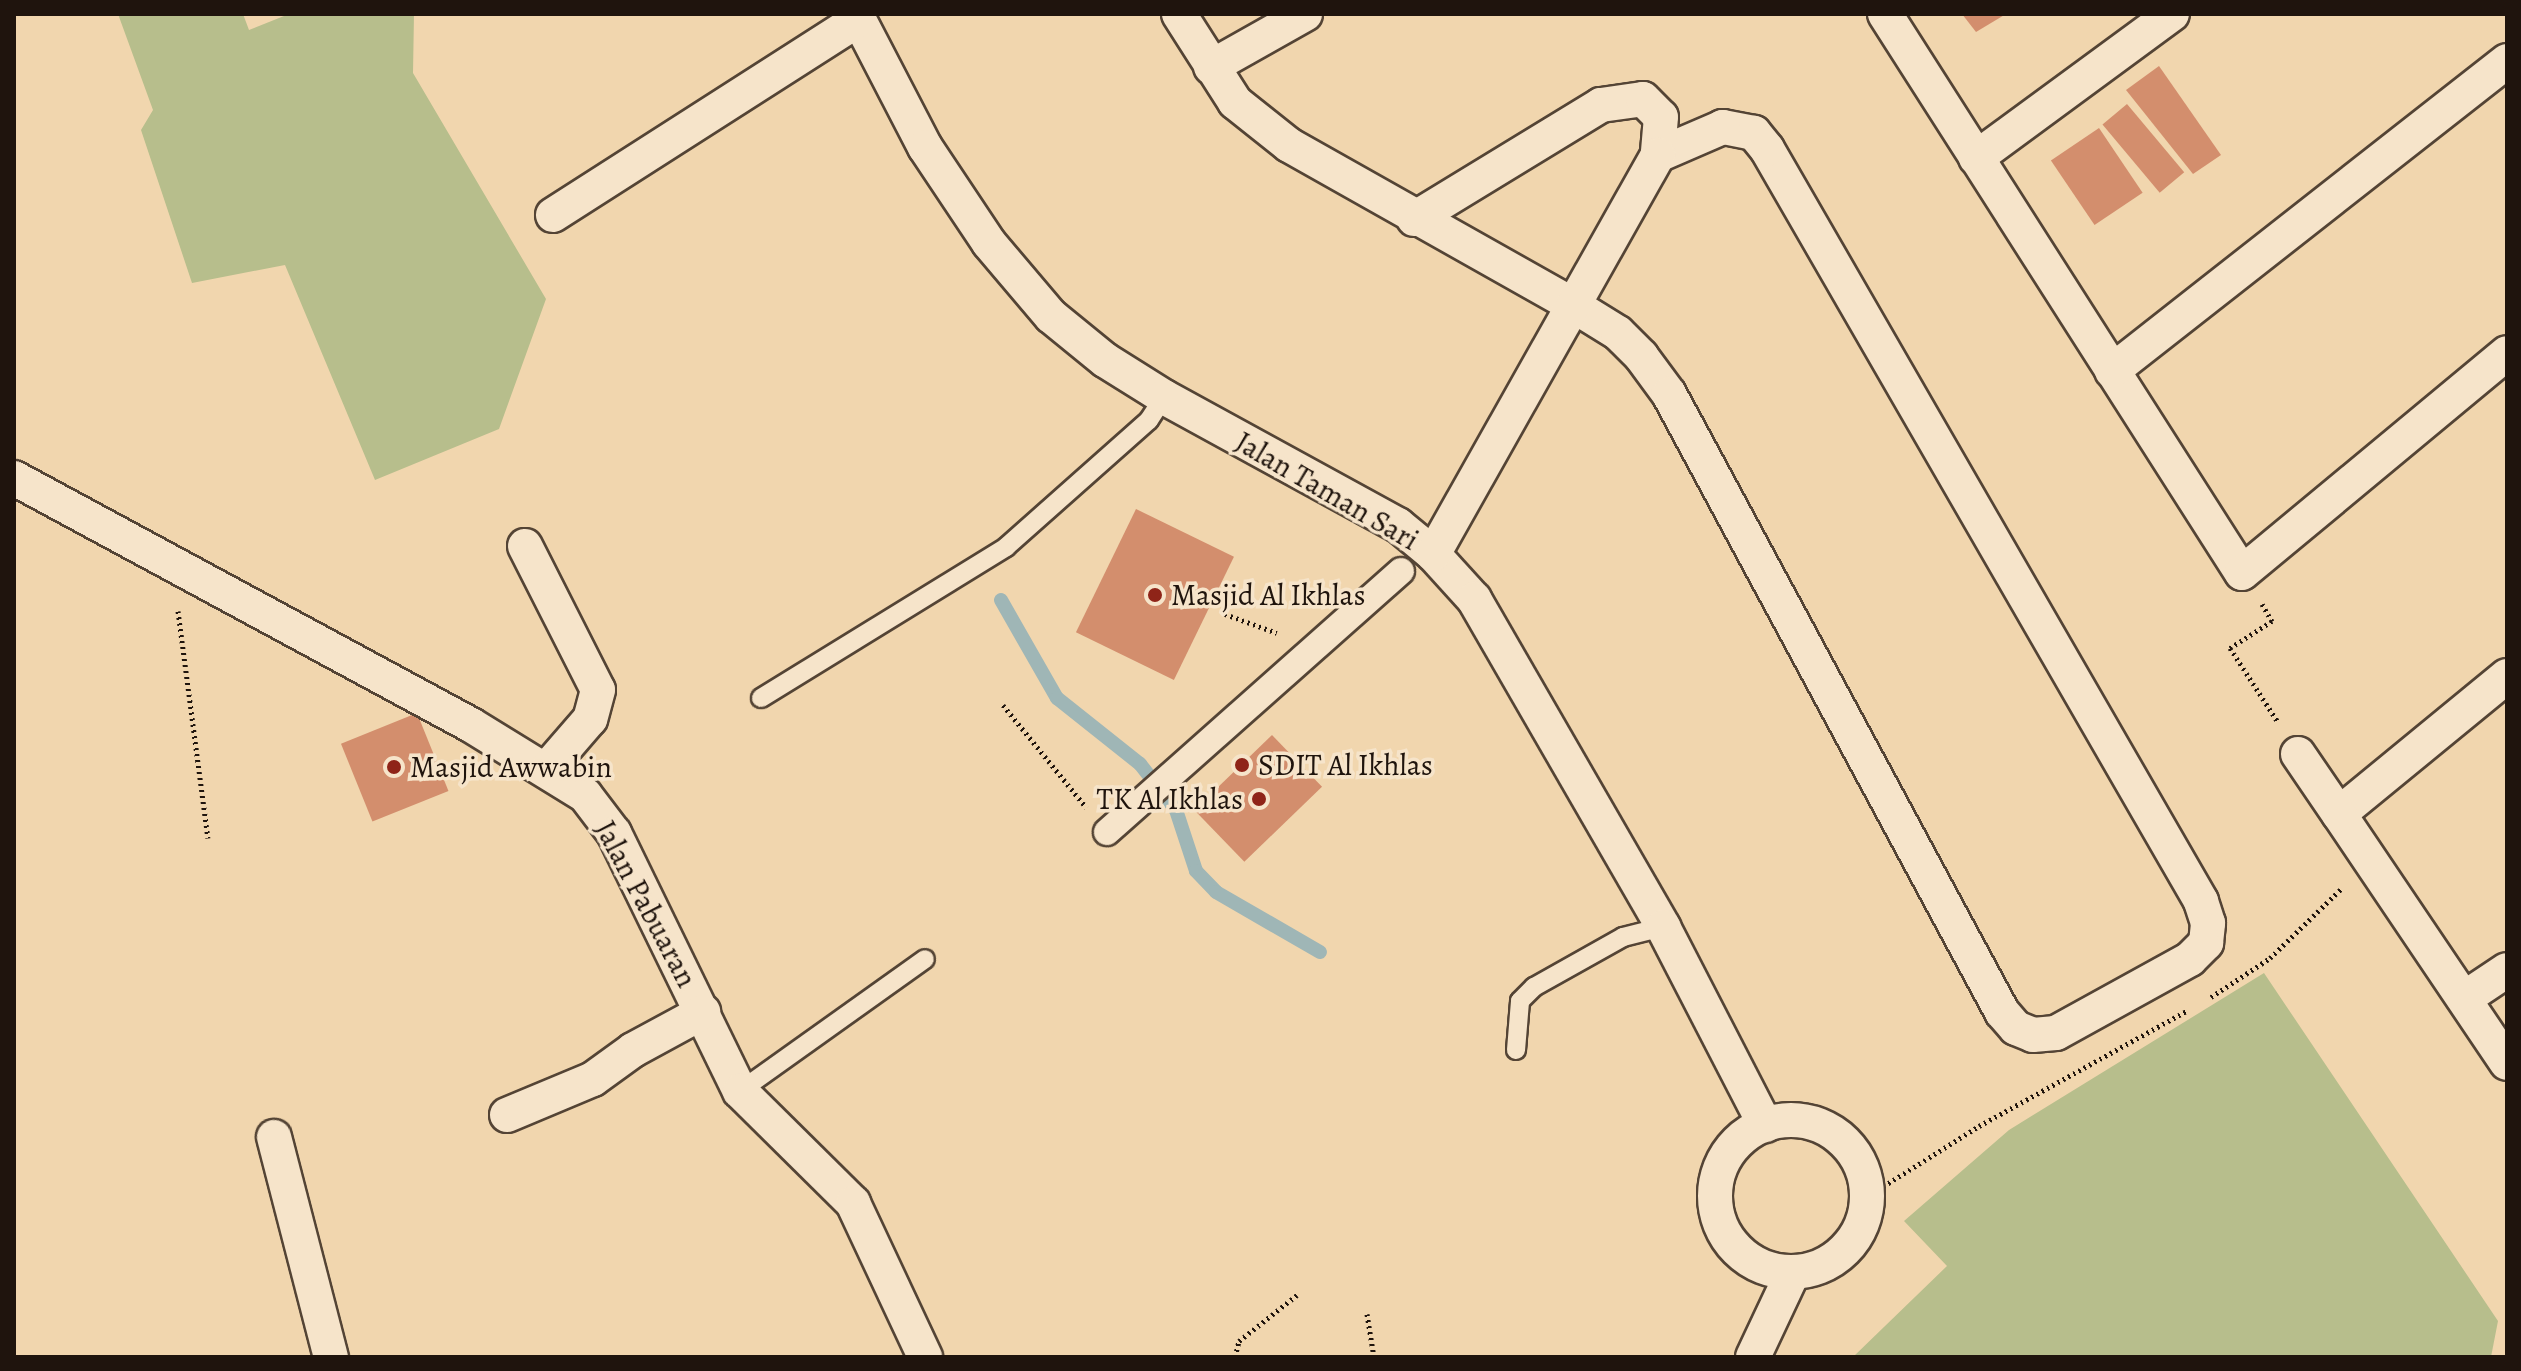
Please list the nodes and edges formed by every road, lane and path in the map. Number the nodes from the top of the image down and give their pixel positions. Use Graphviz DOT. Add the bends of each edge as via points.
graph roads {
  1 [pos="1179,14"];
  2 [pos="1305,14"];
  3 [pos="1885,14"];
  4 [pos="2172,14"];
  5 [pos="858,16"];
  6 [pos="2507,61"];
  7 [pos="1211,67"];
  8 [pos="1658,155"];
  9 [pos="1976,158"];
  10 [pos="553,215"];
  11 [pos="1414,219"];
  12 [pos="1576,307"];
  13 [pos="2507,353"];
  14 [pos="2112,371"];
  15 [pos="1164,397"];
  16 [pos="14,478"];
  17 [pos="525,546"];
  18 [pos="1433,554"];
  19 [pos="172,566"];
  20 [pos="1401,571"];
  21 [pos="2242,573"];
  22 [pos="1225,614"];
  23 [pos="1316,647"];
  24 [pos="2507,676"];
  25 [pos="761,698"];
  26 [pos="1003,705"];
  27 [pos="2298,754"];
  28 [pos="546,770"];
  29 [pos="2339,814"];
  30 [pos="1107,832"];
  31 [pos="208,838"];
  32 [pos="2370,860"];
  33 [pos="1663,927"];
  34 [pos="925,959"];
  35 [pos="2507,970"];
  36 [pos="2465,998"];
  37 [pos="2207,999"];
  38 [pos="2194,1006"];
  39 [pos="703,1012"];
  40 [pos="1516,1050"];
  41 [pos="2507,1063"];
  42 [pos="740,1091"];
  43 [pos="507,1115"];
  44 [pos="1765,1125"];
  45 [pos="274,1137"];
  46 [pos="1868,1196"];
  47 [pos="1793,1272"];
  48 [pos="1297,1295"];
  49 [pos="1367,1314"];
  50 [pos="331,1357"];
  51 [pos="925,1357"];
  52 [pos="1235,1357"];
  53 [pos="1374,1357"];
  54 [pos="1753,1357"];
  1 -- 7 [label="street"];
  2 -- 7 [label="street"];
  3 -- 9 [label="street"];
  4 -- 9 [label="street"];
  5 -- 10 [label="street"];
  5 -- 15 [label="street, Jalan Taman Sari" via="925,147 989,243 1051,316 1105,360"];
  6 -- 14 [label="street"];
  7 -- 11 [label="street" via="1235,102 1289,145"];
  8 -- 11 [label="street" via="1663,127 1653,106 1643,99 1616,99"];
  8 -- 12 [label="street"];
  8 -- 12 [label="street" via="1723,127 1754,133 1767,149 2201,901 2208,923 2206,943 2198,951 2056,1033 2033,1035 2016,1028 2002,1012 1669,394 1618,333"];
  9 -- 14 [label="street"];
  11 -- 12 [label="street"];
  12 -- 18 [label="street"];
  13 -- 21 [label="street"];
  14 -- 21 [label="street"];
  15 -- 18 [label="street, Jalan Taman Sari" via="1398,525"];
  15 -- 25 [label="lane" via="1149,420 1006,547"];
  16 -- 19 [label="street, Jalan Pabuaran"];
  17 -- 28 [label="street" via="598,690 590,719"];
  18 -- 33 [label="street, Jalan Taman Sari" via="1474,599"];
  19 -- 28 [label="street, Jalan Pabuaran"];
  19 -- 31 [label="path"];
  20 -- 23 [label="street"];
  21 -- 27 [label="path" via="2272,621 2230,648"];
  22 -- 23 [label="path"];
  23 -- 30 [label="street"];
  24 -- 29 [label="street"];
  26 -- 30 [label="path"];
  27 -- 29 [label="street"];
  28 -- 39 [label="street, Jalan Pabuaran" via="585,795 614,833"];
  29 -- 32 [label="street"];
  32 -- 36 [label="street"];
  32 -- 37 [label="path" via="2270,958"];
  33 -- 40 [label="lane" via="1623,937 1534,987 1520,1001"];
  33 -- 44 [label="street, Jalan Taman Sari"];
  34 -- 42 [label="lane"];
  35 -- 36 [label="street"];
  36 -- 41 [label="street"];
  38 -- 46 [label="path" via="1979,1126"];
  39 -- 42 [label="street, Jalan Pabuaran"];
  39 -- 43 [label="street" via="593,1079"];
  42 -- 51 [label="street, Jalan Pabuaran" via="853,1203"];
  44 -- 46 [label="street" via="1794,1119 1822,1126 1846,1143 1862,1167"];
  44 -- 47 [label="street" via="1741,1137 1724,1158 1715,1210 1725,1235 1743,1255 1767,1268"];
  45 -- 50 [label="street"];
  46 -- 47 [label="street" via="1862,1225 1846,1249 1822,1266"];
  47 -- 54 [label="street"];
  48 -- 52 [label="path" via="1239,1341"];
  49 -- 53 [label="path"];
}
